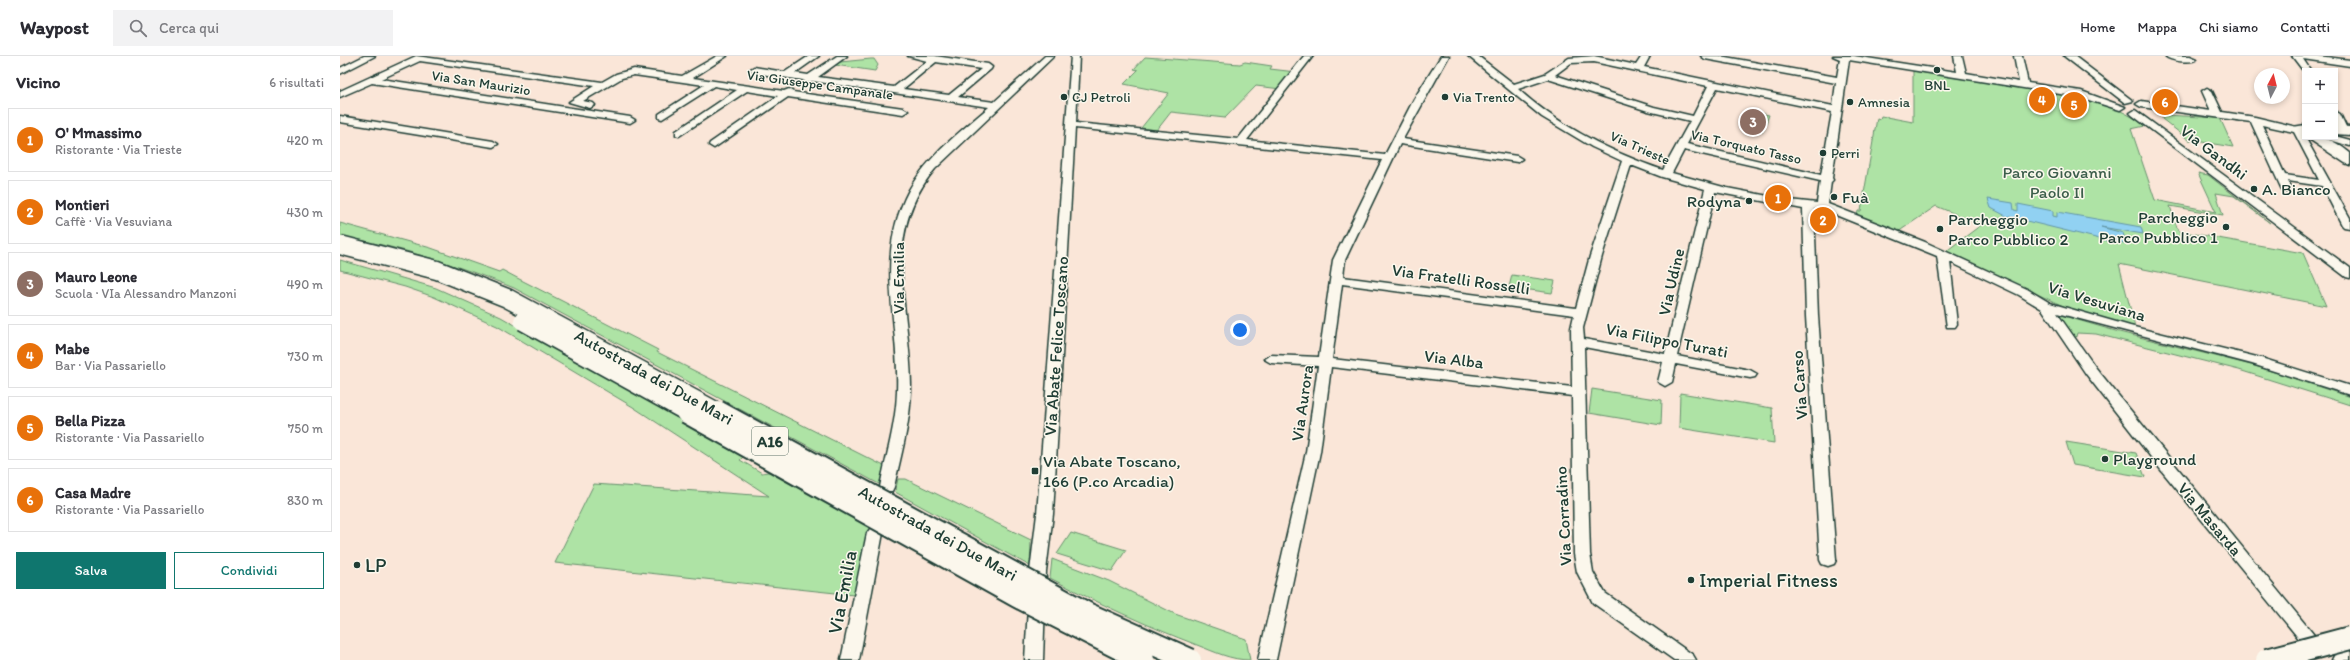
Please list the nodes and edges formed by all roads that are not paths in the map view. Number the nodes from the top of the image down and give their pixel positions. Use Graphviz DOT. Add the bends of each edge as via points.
graph roads {
  1 [pos="371,56"];
  2 [pos="723,56"];
  3 [pos="815,56"];
  4 [pos="843,56"];
  5 [pos="912,56"];
  6 [pos="1050,56"];
  7 [pos="1075,56"];
  8 [pos="1309,56"];
  9 [pos="1445,56"];
  10 [pos="1472,56"];
  11 [pos="1646,56"];
  12 [pos="1704,56"];
  13 [pos="1842,56"];
  14 [pos="1958,56"];
  15 [pos="2018,56"];
  16 [pos="2068,56"];
  17 [pos="2169,56"];
  18 [pos="2297,56"];
  19 [pos="2339,56"];
  20 [pos="422,57"];
  21 [pos="1592,58"];
  22 [pos="2192,58"];
  23 [pos="935,59"];
  24 [pos="2349,59"];
  25 [pos="1891,60"];
  26 [pos="1639,68"];
  27 [pos="2304,68"];
  28 [pos="754,70"];
  29 [pos="340,71"];
  30 [pos="786,75"];
  31 [pos="1548,76"];
  32 [pos="1962,76"];
  33 [pos="810,78"];
  34 [pos="684,79"];
  35 [pos="371,80"];
  36 [pos="1842,81"];
  37 [pos="713,84"];
  38 [pos="1714,84"];
  39 [pos="604,85"];
  40 [pos="2024,85"];
  41 [pos="746,88"];
  42 [pos="1512,88"];
  43 [pos="896,90"];
  44 [pos="2207,91"];
  45 [pos="340,94"];
  46 [pos="787,94"];
  47 [pos="951,98"];
  48 [pos="2123,101"];
  49 [pos="574,102"];
  50 [pos="2141,104"];
  51 [pos="590,105"];
  52 [pos="996,105"];
  53 [pos="562,109"];
  54 [pos="1837,110"];
  55 [pos="903,111"];
  56 [pos="2150,112"];
  57 [pos="2135,113"];
  58 [pos="2215,114"];
  59 [pos="662,116"];
  60 [pos="340,119"];
  61 [pos="1695,119"];
  62 [pos="630,120"];
  63 [pos="2255,120"];
  64 [pos="2338,121"];
  65 [pos="1071,125"];
  66 [pos="2302,131"];
  67 [pos="679,133"];
  68 [pos="2344,134"];
  69 [pos="1397,140"];
  70 [pos="2307,140"];
  71 [pos="2319,140"];
  72 [pos="1240,143"];
  73 [pos="493,144"];
  74 [pos="714,145"];
  75 [pos="1682,146"];
  76 [pos="1388,158"];
  77 [pos="1517,159"];
  78 [pos="2350,160"];
  79 [pos="1627,161"];
  80 [pos="1666,175"];
  81 [pos="2280,176"];
  82 [pos="1828,180"];
  83 [pos="2327,184"];
  84 [pos="1710,189"];
  85 [pos="2286,190"];
  86 [pos="1822,206"];
  87 [pos="1808,207"];
  88 [pos="2348,225"];
  89 [pos="340,245"];
  90 [pos="340,255"];
  91 [pos="1943,255"];
  92 [pos="2350,267"];
  93 [pos="2350,274"];
  94 [pos="1337,280"];
  95 [pos="2046,306"];
  96 [pos="1581,312"];
  97 [pos="1951,324"];
  98 [pos="1577,342"];
  99 [pos="1271,359"];
  100 [pos="1672,359"];
  101 [pos="1326,362"];
  102 [pos="1750,374"];
  103 [pos="1665,382"];
  104 [pos="2350,391"];
  105 [pos="1578,392"];
  106 [pos="887,487"];
  107 [pos="875,532"];
  108 [pos="1828,560"];
  109 [pos="2306,635"];
  110 [pos="2350,638"];
  111 [pos="2350,659"];
  112 [pos="850,660"];
  113 [pos="1034,660"];
  114 [pos="1143,660"];
  115 [pos="1190,660"];
  116 [pos="1267,660"];
  117 [pos="1687,660"];
  118 [pos="2267,660"];
  119 [pos="2345,660"];
  1 -- 29 [label="street"];
  2 -- 34 [label="street"];
  3 -- 30 [label="street"];
  4 -- 33 [label="street"];
  5 -- 23 [label="street"];
  6 -- 52 [label="street, Via Emilia"];
  7 -- 65 [label="street, Via Abate Felice Toscano"];
  8 -- 72 [label="street"];
  9 -- 69 [label="street"];
  10 -- 42 [label="street, Via Trieste"];
  11 -- 26 [label="street"];
  12 -- 36 [label="street"];
  13 -- 25 [label="street"];
  13 -- 36 [label="street"];
  14 -- 32 [label="street"];
  15 -- 40 [label="street"];
  16 -- 48 [label="street"];
  17 -- 22 [label="street"];
  18 -- 24 [label="street"];
  18 -- 27 [label="street"];
  19 -- 24 [label="street"];
  20 -- 35 [label="street"];
  20 -- 39 [label="street"];
  21 -- 26 [label="street"];
  21 -- 31 [label="street" via="1569,61"];
  23 -- 43 [label="street"];
  23 -- 47 [label="street" via="988,67"];
  25 -- 32 [label="street"];
  26 -- 38 [label="street"];
  28 -- 30 [label="street"];
  30 -- 33 [label="street"];
  31 -- 42 [label="street"];
  31 -- 61 [label="street" via="1651,109"];
  32 -- 40 [label="street"];
  33 -- 43 [label="street"];
  33 -- 46 [label="street"];
  34 -- 37 [label="street, Via Giuseppe Campanale"];
  34 -- 39 [label="street, Via Giuseppe Campanale" via="634,72 626,73"];
  35 -- 45 [label="street"];
  35 -- 53 [label="street, Via San Maurizio"];
  36 -- 54 [label="street"];
  37 -- 41 [label="street, Via Giuseppe Campanale"];
  37 -- 59 [label="street"];
  38 -- 54 [label="street"];
  38 -- 61 [label="street"];
  39 -- 49 [label="street, Via Giuseppe Campanale"];
  40 -- 48 [label="street"];
  41 -- 46 [label="street, Via Giuseppe Campanale"];
  41 -- 67 [label="street"];
  42 -- 79 [label="street, Via Trieste" via="1551,119"];
  43 -- 47 [label="street"];
  44 -- 58 [label="street"];
  46 -- 55 [label="street, Via Giuseppe Campanale"];
  46 -- 74 [label="street"];
  47 -- 52 [label="street"];
  48 -- 50 [label="street"];
  48 -- 57 [label="street"];
  49 -- 51 [label="street"];
  49 -- 53 [label="street, Via Giuseppe Campanale"];
  50 -- 56 [label="street, Via Gandhi" via="2148,107"];
  50 -- 58 [label="street"];
  52 -- 106 [label="street, Via Emilia" via="933,165 914,190 902,219 896,244 896,302 904,391"];
  53 -- 62 [label="street, Via San Maurizio"];
  54 -- 82 [label="street"];
  56 -- 57 [label="street"];
  56 -- 58 [label="street"];
  56 -- 92 [label="street, Via Gandhi" via="2159,124"];
  57 -- 93 [label="street, Via Gandhi"];
  58 -- 63 [label="street"];
  60 -- 73 [label="street"];
  61 -- 75 [label="street"];
  63 -- 66 [label="street"];
  63 -- 81 [label="street"];
  64 -- 68 [label="street"];
  65 -- 72 [label="street"];
  65 -- 113 [label="street, Via Abate Felice Toscano" via="1045,514 1038,571"];
  69 -- 76 [label="street"];
  69 -- 77 [label="street"];
  70 -- 83 [label="street"];
  71 -- 78 [label="highway"];
  72 -- 76 [label="street"];
  75 -- 80 [label="street"];
  75 -- 82 [label="street, Via Torquato Tasso"];
  76 -- 94 [label="street, Via Aurora" via="1343,251"];
  79 -- 80 [label="street, Via Trieste"];
  79 -- 96 [label="street, Via Corradino"];
  80 -- 84 [label="street, Via Trieste"];
  81 -- 83 [label="street"];
  81 -- 85 [label="street"];
  82 -- 86 [label="street"];
  83 -- 88 [label="street"];
  84 -- 87 [label="street, Via Trieste"];
  84 -- 100 [label="street, Via Udine"];
  86 -- 87 [label="street, Via Trieste"];
  86 -- 91 [label="street, Via Vesuviana"];
  87 -- 108 [label="street, Via Carso" via="1812,316"];
  89 -- 115 [label="highway, Autostrada dei Due Mari / A16, bridge" via="437,270 507,298 1087,614 1148,644"];
  90 -- 114 [label="highway, Autostrada dei Due Mari / A16, bridge" via="424,278 493,305 1024,600"];
  91 -- 95 [label="street, Via Vesuviana" via="2023,292"];
  91 -- 97 [label="street"];
  94 -- 96 [label="street, Via Fratelli Rosselli"];
  94 -- 101 [label="street, Via Aurora"];
  95 -- 104 [label="street, Via Vesuviana" via="2256,361"];
  95 -- 109 [label="street, Via Masarda" via="2091,371 2161,460"];
  96 -- 98 [label="street, Via Corradino"];
  98 -- 100 [label="street, Via Filippo Turati"];
  98 -- 105 [label="street, Via Corradino"];
  99 -- 101 [label="street, Via Alba"];
  100 -- 102 [label="street, Via Filippo Turati"];
  100 -- 103 [label="street, Via Udine"];
  101 -- 105 [label="street, Via Alba"];
  101 -- 116 [label="street, Via Aurora" via="1313,452"];
  105 -- 117 [label="street, Via Corradino" via="1581,542 1585,572 1599,598 1668,644"];
  107 -- 112 [label="street, Via Emilia"];
  110 -- 118 [label="highway, bridge"];
  111 -- 119 [label="highway"];
}
